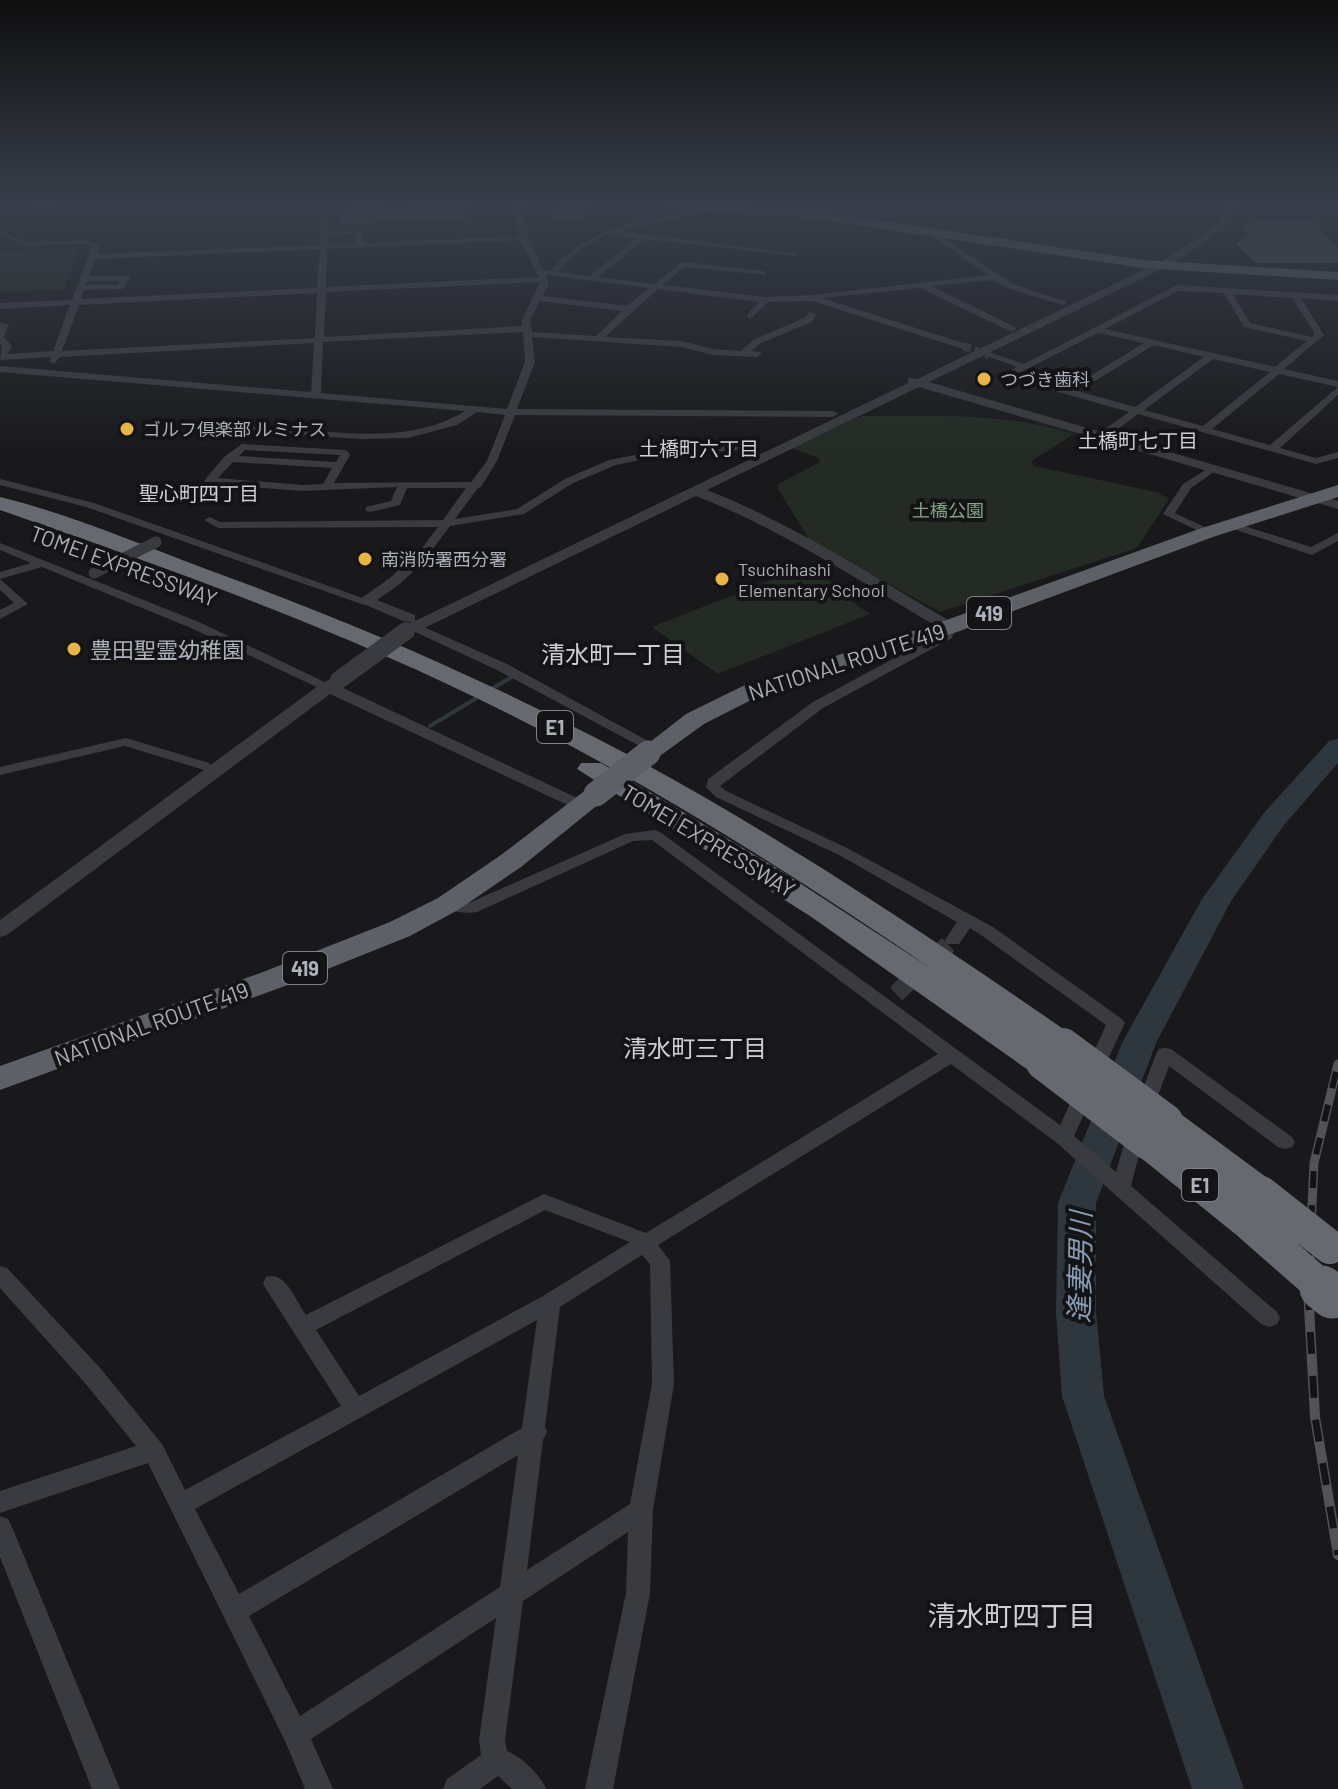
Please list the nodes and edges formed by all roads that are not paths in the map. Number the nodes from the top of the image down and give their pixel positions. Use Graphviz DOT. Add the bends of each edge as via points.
graph roads {
  1 [pos="82,289"];
  2 [pos="330,289"];
  3 [pos="541,289"];
  4 [pos="652,289"];
  5 [pos="683,289"];
  6 [pos="877,289"];
  7 [pos="930,289"];
  8 [pos="1022,289"];
  9 [pos="1093,289"];
  10 [pos="1102,289"];
  11 [pos="1174,289"];
  12 [pos="1207,289"];
  13 [pos="322,290"];
  14 [pos="1227,291"];
  15 [pos="1295,295"];
  16 [pos="538,298"];
  17 [pos="813,298"];
  18 [pos="1338,298"];
  19 [pos="766,300"];
  20 [pos="1063,302"];
  21 [pos="77,303"];
  22 [pos="0,306"];
  23 [pos="629,309"];
  24 [pos="812,314"];
  25 [pos="750,316"];
  26 [pos="0,325"];
  27 [pos="1012,329"];
  28 [pos="1097,330"];
  29 [pos="526,331"];
  30 [pos="0,337"];
  31 [pos="598,339"];
  32 [pos="1314,340"];
  33 [pos="318,341"];
  34 [pos="1153,342"];
  35 [pos="963,346"];
  36 [pos="744,353"];
  37 [pos="757,354"];
  38 [pos="58,355"];
  39 [pos="989,355"];
  40 [pos="1212,355"];
  41 [pos="1,357"];
  42 [pos="1025,367"];
  43 [pos="0,369"];
  44 [pos="1276,370"];
  45 [pos="49,373"];
  46 [pos="914,381"];
  47 [pos="1338,387"];
  48 [pos="1069,393"];
  49 [pos="316,396"];
  50 [pos="1333,401"];
  51 [pos="474,410"];
  52 [pos="509,412"];
  53 [pos="1136,412"];
  54 [pos="833,414"];
  55 [pos="1203,431"];
  56 [pos="203,432"];
  57 [pos="1099,438"];
  58 [pos="735,448"];
  59 [pos="1271,450"];
  60 [pos="1338,455"];
  61 [pos="1210,470"];
  62 [pos="0,482"];
  63 [pos="403,485"];
  64 [pos="477,485"];
  65 [pos="327,486"];
  66 [pos="694,490"];
  67 [pos="1338,491"];
  68 [pos="1313,498"];
  69 [pos="0,503"];
  70 [pos="1338,505"];
  71 [pos="370,509"];
  72 [pos="0,520"];
  73 [pos="210,520"];
  74 [pos="446,523"];
  75 [pos="1231,525"];
  76 [pos="173,533"];
  77 [pos="1209,533"];
  78 [pos="1338,536"];
  79 [pos="0,546"];
  80 [pos="425,552"];
  81 [pos="39,564"];
  82 [pos="0,576"];
  83 [pos="78,580"];
  84 [pos="0,583"];
  85 [pos="365,601"];
  86 [pos="0,615"];
  87 [pos="404,626"];
  88 [pos="949,627"];
  89 [pos="329,681"];
  90 [pos="651,750"];
  91 [pos="204,766"];
  92 [pos="0,771"];
  93 [pos="588,799"];
  94 [pos="448,904"];
  95 [pos="0,913"];
  96 [pos="967,920"];
  97 [pos="0,930"];
  98 [pos="953,940"];
  99 [pos="1053,1054"];
  100 [pos="951,1055"];
  101 [pos="0,1078"];
  102 [pos="1067,1140"];
  103 [pos="1285,1142"];
  104 [pos="1116,1184"];
  105 [pos="1256,1210"];
  106 [pos="646,1245"];
  107 [pos="1334,1251"];
  108 [pos="0,1274"];
  109 [pos="273,1283"];
  110 [pos="1335,1299"];
  111 [pos="550,1302"];
  112 [pos="1269,1318"];
  113 [pos="304,1326"];
  114 [pos="354,1407"];
  115 [pos="536,1432"];
  116 [pos="154,1451"];
  117 [pos="0,1502"];
  118 [pos="182,1504"];
  119 [pos="641,1510"];
  120 [pos="0,1527"];
  121 [pos="513,1595"];
  122 [pos="234,1611"];
  123 [pos="295,1734"];
  124 [pos="495,1761"];
  125 [pos="106,1789"];
  126 [pos="318,1789"];
  127 [pos="457,1789"];
  128 [pos="532,1789"];
  129 [pos="599,1789"];
  1 -- 21 [label="street"];
  2 -- 13 [label="street"];
  3 -- 16 [label="street"];
  4 -- 23 [label="street"];
  5 -- 19 [label="street"];
  6 -- 17 [label="street"];
  7 -- 27 [label="street"];
  8 -- 20 [label="street"];
  9 -- 20 [label="street"];
  10 -- 46 [label="street"];
  11 -- 28 [label="street"];
  12 -- 14 [label="street"];
  13 -- 21 [label="street"];
  13 -- 33 [label="street"];
  14 -- 15 [label="street"];
  14 -- 32 [label="street" via="1247,325"];
  15 -- 18 [label="street"];
  15 -- 32 [label="street" via="1321,333"];
  16 -- 23 [label="street"];
  16 -- 29 [label="street"];
  17 -- 19 [label="street"];
  17 -- 35 [label="street"];
  19 -- 25 [label="street"];
  20 -- 27 [label="street"];
  21 -- 22 [label="street"];
  21 -- 38 [label="street"];
  23 -- 31 [label="street"];
  24 -- 36 [label="street"];
  26 -- 30 [label="street" via="5,325"];
  27 -- 46 [label="street"];
  28 -- 34 [label="street"];
  28 -- 42 [label="street"];
  29 -- 31 [label="street"];
  29 -- 33 [label="street"];
  29 -- 52 [label="street" via="530,362"];
  30 -- 41 [label="street" via="7,346"];
  31 -- 36 [label="street"];
  32 -- 44 [label="street"];
  33 -- 38 [label="street"];
  33 -- 49 [label="street"];
  34 -- 40 [label="street"];
  34 -- 48 [label="street"];
  36 -- 37 [label="street"];
  38 -- 41 [label="street"];
  38 -- 45 [label="street"];
  39 -- 42 [label="street"];
  40 -- 44 [label="street"];
  40 -- 53 [label="street"];
  42 -- 48 [label="street" via="1009,375"];
  43 -- 45 [label="street"];
  44 -- 47 [label="street"];
  44 -- 55 [label="street"];
  45 -- 49 [label="street"];
  46 -- 54 [label="street"];
  46 -- 57 [label="street"];
  46 -- 66 [label="street"];
  47 -- 50 [label="street"];
  48 -- 53 [label="street"];
  49 -- 51 [label="street"];
  50 -- 59 [label="street"];
  51 -- 52 [label="street"];
  51 -- 56 [label="street" via="443,428 403,435"];
  52 -- 54 [label="street"];
  52 -- 64 [label="street" via="492,461"];
  53 -- 55 [label="street"];
  53 -- 57 [label="street"];
  54 -- 87 [label="street"];
  55 -- 59 [label="street"];
  57 -- 61 [label="street"];
  58 -- 74 [label="street" via="613,462 569,481 520,512"];
  59 -- 60 [label="street" via="1316,461"];
  61 -- 68 [label="street"];
  61 -- 77 [label="street" via="1187,486 1169,514"];
  62 -- 76 [label="street"];
  63 -- 64 [label="street"];
  63 -- 65 [label="street"];
  63 -- 71 [label="street" via="396,503"];
  64 -- 74 [label="street"];
  65 -- 65 [label="street" via="209,481 242,447 342,452"];
  66 -- 87 [label="street"];
  66 -- 88 [label="street" via="828,556"];
  67 -- 68 [label="highway, NATIONAL ROUTE 419 / 419"];
  68 -- 70 [label="street"];
  68 -- 75 [label="highway, NATIONAL ROUTE 419 / 419"];
  69 -- 99 [label="highway, TOMEI EXPRESSWAY / E1" via="273,602 474,687 576,738 831,887"];
  72 -- 99 [label="highway, TOMEI EXPRESSWAY / E1" via="252,613 398,673 517,730 722,845 917,973"];
  73 -- 74 [label="street" via="218,525"];
  74 -- 80 [label="street"];
  75 -- 77 [label="highway, NATIONAL ROUTE 419 / 419"];
  75 -- 78 [label="street" via="1312,551"];
  76 -- 83 [label="street, bridge"];
  76 -- 85 [label="street"];
  77 -- 88 [label="highway, NATIONAL ROUTE 419 / 419"];
  79 -- 81 [label="street"];
  80 -- 85 [label="street"];
  81 -- 82 [label="street"];
  81 -- 83 [label="street"];
  83 -- 89 [label="street"];
  84 -- 86 [label="street" via="22,604"];
  85 -- 87 [label="street"];
  87 -- 89 [label="street, bridge"];
  87 -- 90 [label="street" via="502,667"];
  88 -- 90 [label="highway, NATIONAL ROUTE 419 / 419" via="753,690 695,719"];
  88 -- 96 [label="street" via="947,635 818,705 713,787"];
  89 -- 91 [label="street"];
  89 -- 93 [label="street"];
  89 -- 97 [label="street"];
  90 -- 93 [label="highway, NATIONAL ROUTE 419 / 419, bridge"];
  91 -- 92 [label="street" via="126,742"];
  91 -- 95 [label="street"];
  93 -- 94 [label="highway, NATIONAL ROUTE 419 / 419"];
  94 -- 100 [label="street" via="471,908 630,837 655,835 890,1000"];
  94 -- 101 [label="highway, NATIONAL ROUTE 419 / 419" via="352,950"];
  96 -- 98 [label="street"];
  96 -- 102 [label="street" via="1116,1023"];
  99 -- 105 [label="highway, TOMEI EXPRESSWAY / E1, bridge"];
  100 -- 102 [label="street"];
  100 -- 106 [label="street"];
  102 -- 104 [label="street"];
  103 -- 104 [label="street" via="1165,1054"];
  104 -- 112 [label="street"];
  105 -- 107 [label="highway, TOMEI EXPRESSWAY / E1, bridge"];
  105 -- 110 [label="highway, TOMEI EXPRESSWAY / E1, bridge"];
  106 -- 111 [label="street"];
  106 -- 113 [label="street" via="619,1227 554,1203 534,1204"];
  106 -- 119 [label="street" via="663,1271 663,1384"];
  108 -- 116 [label="street"];
  109 -- 113 [label="street"];
  111 -- 114 [label="street"];
  111 -- 115 [label="street"];
  113 -- 114 [label="street"];
  114 -- 118 [label="street"];
  115 -- 121 [label="street"];
  115 -- 122 [label="street"];
  116 -- 117 [label="street"];
  116 -- 118 [label="street"];
  118 -- 122 [label="street"];
  119 -- 121 [label="street"];
  119 -- 129 [label="street" via="638,1593"];
  120 -- 125 [label="street"];
  121 -- 123 [label="street"];
  121 -- 124 [label="street" via="492,1740"];
  122 -- 123 [label="street"];
  123 -- 126 [label="street"];
  124 -- 127 [label="street"];
  124 -- 128 [label="street"];
}
